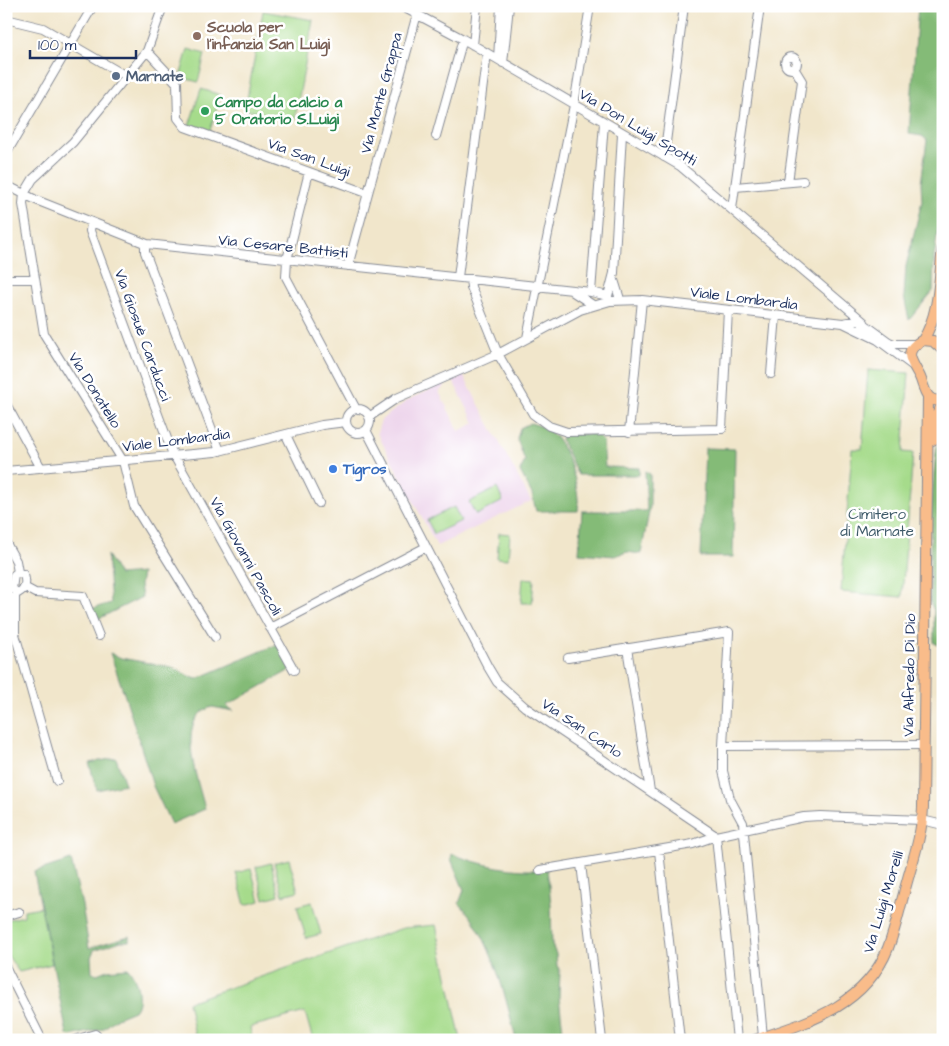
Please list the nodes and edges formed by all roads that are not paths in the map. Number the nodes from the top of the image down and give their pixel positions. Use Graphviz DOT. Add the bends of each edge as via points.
graph roads {
  1 [pos="93,6"];
  2 [pos="163,6"];
  3 [pos="400,6"];
  4 [pos="477,6"];
  5 [pos="501,6"];
  6 [pos="509,6"];
  7 [pos="590,6"];
  8 [pos="684,6"];
  9 [pos="760,6"];
  10 [pos="417,14"];
  11 [pos="6,19"];
  12 [pos="463,39"];
  13 [pos="72,44"];
  14 [pos="473,45"];
  15 [pos="148,50"];
  16 [pos="487,53"];
  17 [pos="500,61"];
  18 [pos="794,68"];
  19 [pos="126,76"];
  20 [pos="574,105"];
  21 [pos="604,122"];
  22 [pos="622,134"];
  23 [pos="436,136"];
  24 [pos="6,154"];
  25 [pos="664,157"];
  26 [pos="309,172"];
  27 [pos="803,181"];
  28 [pos="788,182"];
  29 [pos="6,185"];
  30 [pos="735,187"];
  31 [pos="368,193"];
  32 [pos="24,194"];
  33 [pos="732,209"];
  34 [pos="91,222"];
  35 [pos="145,244"];
  36 [pos="943,248"];
  37 [pos="287,260"];
  38 [pos="348,266"];
  39 [pos="614,273"];
  40 [pos="458,277"];
  41 [pos="6,278"];
  42 [pos="34,278"];
  43 [pos="470,279"];
  44 [pos="537,286"];
  45 [pos="572,292"];
  46 [pos="590,292"];
  47 [pos="608,296"];
  48 [pos="619,296"];
  49 [pos="642,300"];
  50 [pos="591,304"];
  51 [pos="580,310"];
  52 [pos="728,310"];
  53 [pos="943,310"];
  54 [pos="776,316"];
  55 [pos="864,322"];
  56 [pos="843,323"];
  57 [pos="861,331"];
  58 [pos="527,338"];
  59 [pos="919,342"];
  60 [pos="943,350"];
  61 [pos="498,354"];
  62 [pos="913,366"];
  63 [pos="771,374"];
  64 [pos="928,397"];
  65 [pos="943,402"];
  66 [pos="6,404"];
  67 [pos="356,409"];
  68 [pos="370,417"];
  69 [pos="346,422"];
  70 [pos="366,430"];
  71 [pos="629,432"];
  72 [pos="286,435"];
  73 [pos="220,451"];
  74 [pos="174,456"];
  75 [pos="123,461"];
  76 [pos="41,468"];
  77 [pos="6,471"];
  78 [pos="319,503"];
  79 [pos="926,530"];
  80 [pos="6,543"];
  81 [pos="426,547"];
  82 [pos="18,572"];
  83 [pos="24,587"];
  84 [pos="11,589"];
  85 [pos="270,628"];
  86 [pos="100,636"];
  87 [pos="216,637"];
  88 [pos="627,648"];
  89 [pos="568,658"];
  90 [pos="294,670"];
  91 [pos="923,745"];
  92 [pos="723,746"];
  93 [pos="57,780"];
  94 [pos="650,791"];
  95 [pos="922,820"];
  96 [pos="943,825"];
  97 [pos="743,831"];
  98 [pos="716,836"];
  99 [pos="659,850"];
  100 [pos="582,864"];
  101 [pos="540,870"];
  102 [pos="19,912"];
  103 [pos="6,916"];
  104 [pos="6,968"];
  105 [pos="759,1038"];
  106 [pos="42,1040"];
  107 [pos="75,1040"];
  108 [pos="102,1040"];
  109 [pos="602,1040"];
  110 [pos="680,1040"];
  111 [pos="737,1040"];
  1 -- 13 [label="street"];
  2 -- 15 [label="street"];
  3 -- 10 [label="street, Via Don Luigi Spotti"];
  4 -- 14 [label="street"];
  5 -- 17 [label="street"];
  6 -- 17 [label="street"];
  7 -- 20 [label="street"];
  8 -- 25 [label="street"];
  9 -- 30 [label="street"];
  10 -- 12 [label="street, Via Don Luigi Spotti"];
  10 -- 31 [label="street, Via Monte Grappa"];
  11 -- 13 [label="street" via="43,28"];
  12 -- 14 [label="street, Via Don Luigi Spotti"];
  12 -- 23 [label="street"];
  13 -- 19 [label="street"];
  13 -- 24 [label="street"];
  14 -- 16 [label="street, Via Don Luigi Spotti"];
  15 -- 19 [label="street"];
  15 -- 26 [label="street, Via San Luigi" via="177,83 178,118 185,127"];
  16 -- 17 [label="street, Via Don Luigi Spotti"];
  16 -- 40 [label="street"];
  17 -- 20 [label="street, Via Don Luigi Spotti"];
  18 -- 28 [label="street" via="802,81"];
  19 -- 32 [label="street" via="73,142 33,179"];
  20 -- 21 [label="street, Via Don Luigi Spotti"];
  20 -- 44 [label="street"];
  21 -- 22 [label="street, Via Don Luigi Spotti"];
  21 -- 46 [label="street"];
  22 -- 25 [label="street, Via Don Luigi Spotti"];
  22 -- 39 [label="street"];
  25 -- 33 [label="street, Via Don Luigi Spotti" via="692,175"];
  26 -- 31 [label="street, Via San Luigi"];
  26 -- 37 [label="street"];
  27 -- 28 [label="street"];
  28 -- 30 [label="street"];
  29 -- 32 [label="street, Via Cesare Battisti"];
  30 -- 33 [label="street"];
  31 -- 38 [label="street, Via Monte Grappa"];
  32 -- 34 [label="street, Via Cesare Battisti"];
  32 -- 42 [label="street, Via Donatello"];
  33 -- 55 [label="street, Via Don Luigi Spotti"];
  34 -- 35 [label="street, Via Cesare Battisti"];
  34 -- 74 [label="street, Via Giosuè Carducci" via="90,231"];
  35 -- 37 [label="street, Via Cesare Battisti"];
  35 -- 73 [label="street" via="144,252"];
  36 -- 59 [label="main road" via="934,314 930,329"];
  37 -- 38 [label="street, Via Cesare Battisti"];
  37 -- 67 [label="street" via="287,279"];
  38 -- 40 [label="street, Via Cesare Battisti"];
  39 -- 47 [label="street"];
  39 -- 48 [label="street"];
  40 -- 43 [label="street, Via Cesare Battisti"];
  41 -- 42 [label="street"];
  42 -- 75 [label="street, Via Donatello" via="44,334"];
  43 -- 44 [label="street, Via Cesare Battisti"];
  43 -- 61 [label="street"];
  44 -- 45 [label="street, Via Cesare Battisti"];
  44 -- 58 [label="street"];
  45 -- 46 [label="street, Via Cesare Battisti"];
  45 -- 50 [label="street, Via Cesare Battisti"];
  45 -- 51 [label="street"];
  46 -- 47 [label="street, Via Cesare Battisti"];
  47 -- 48 [label="street, Viale Lombardia"];
  47 -- 50 [label="street, Viale Lombardia"];
  48 -- 49 [label="street, Viale Lombardia"];
  49 -- 50 [label="street, Viale Lombardia"];
  49 -- 52 [label="street, Viale Lombardia"];
  49 -- 71 [label="street"];
  50 -- 51 [label="street, Viale Lombardia"];
  51 -- 58 [label="street, Viale Lombardia"];
  52 -- 54 [label="street, Viale Lombardia"];
  52 -- 71 [label="street" via="722,429"];
  53 -- 60 [label="main road"];
  54 -- 56 [label="street, Viale Lombardia"];
  54 -- 63 [label="street"];
  55 -- 56 [label="street"];
  55 -- 57 [label="street"];
  55 -- 59 [label="street, Via Don Luigi Spotti" via="894,344"];
  56 -- 57 [label="street"];
  57 -- 62 [label="street" via="885,344"];
  58 -- 61 [label="street, Viale Lombardia"];
  59 -- 60 [label="main road" via="933,341"];
  59 -- 62 [label="main road" via="912,347"];
  61 -- 68 [label="street, Viale Lombardia" via="397,398"];
  61 -- 71 [label="street" via="533,414 549,426 567,432"];
  62 -- 64 [label="main road"];
  64 -- 65 [label="main road"];
  64 -- 79 [label="main road, Via Alfredo Di Dio"];
  65 -- 79 [label="main road, Via Alfredo Di Dio" via="934,426"];
  66 -- 76 [label="street"];
  67 -- 68 [label="street" via="365,411"];
  67 -- 69 [label="street" via="348,415"];
  68 -- 70 [label="street"];
  69 -- 70 [label="street, Viale Lombardia" via="355,432"];
  69 -- 72 [label="street, Viale Lombardia"];
  70 -- 81 [label="street, Via San Carlo"];
  72 -- 73 [label="street, Viale Lombardia"];
  72 -- 78 [label="street"];
  73 -- 74 [label="street, Viale Lombardia"];
  74 -- 75 [label="street, Viale Lombardia"];
  74 -- 85 [label="street, Via Giovanni Pascoli"];
  75 -- 76 [label="street, Viale Lombardia"];
  75 -- 87 [label="street, Via Donatello" via="134,506"];
  76 -- 77 [label="street, Viale Lombardia"];
  79 -- 91 [label="main road, Via Alfredo Di Dio"];
  80 -- 82 [label="street"];
  81 -- 85 [label="street"];
  81 -- 94 [label="street, Via San Carlo" via="497,682 525,706"];
  82 -- 83 [label="street" via="24,575"];
  82 -- 84 [label="street" via="14,574"];
  83 -- 84 [label="street" via="20,592"];
  83 -- 86 [label="street" via="35,593 82,596"];
  84 -- 93 [label="street" via="14,634"];
  85 -- 90 [label="street, Via Giovanni Pascoli"];
  88 -- 89 [label="street"];
  88 -- 92 [label="street" via="729,632"];
  88 -- 94 [label="street"];
  91 -- 92 [label="street"];
  91 -- 95 [label="main road, Via Alfredo Di Dio"];
  92 -- 97 [label="street" via="723,771"];
  94 -- 98 [label="street, Via San Carlo"];
  95 -- 96 [label="street"];
  95 -- 97 [label="street" via="804,817"];
  95 -- 105 [label="main road, Via Luigi Morelli" via="893,934 873,976 852,998 832,1011"];
  97 -- 98 [label="street"];
  97 -- 105 [label="street"];
  98 -- 99 [label="street"];
  98 -- 111 [label="street"];
  99 -- 100 [label="street"];
  99 -- 110 [label="street"];
  100 -- 101 [label="street"];
  100 -- 109 [label="street"];
  102 -- 103 [label="street"];
  104 -- 106 [label="street"];
  107 -- 108 [label="street" via="95,1034"];
}
